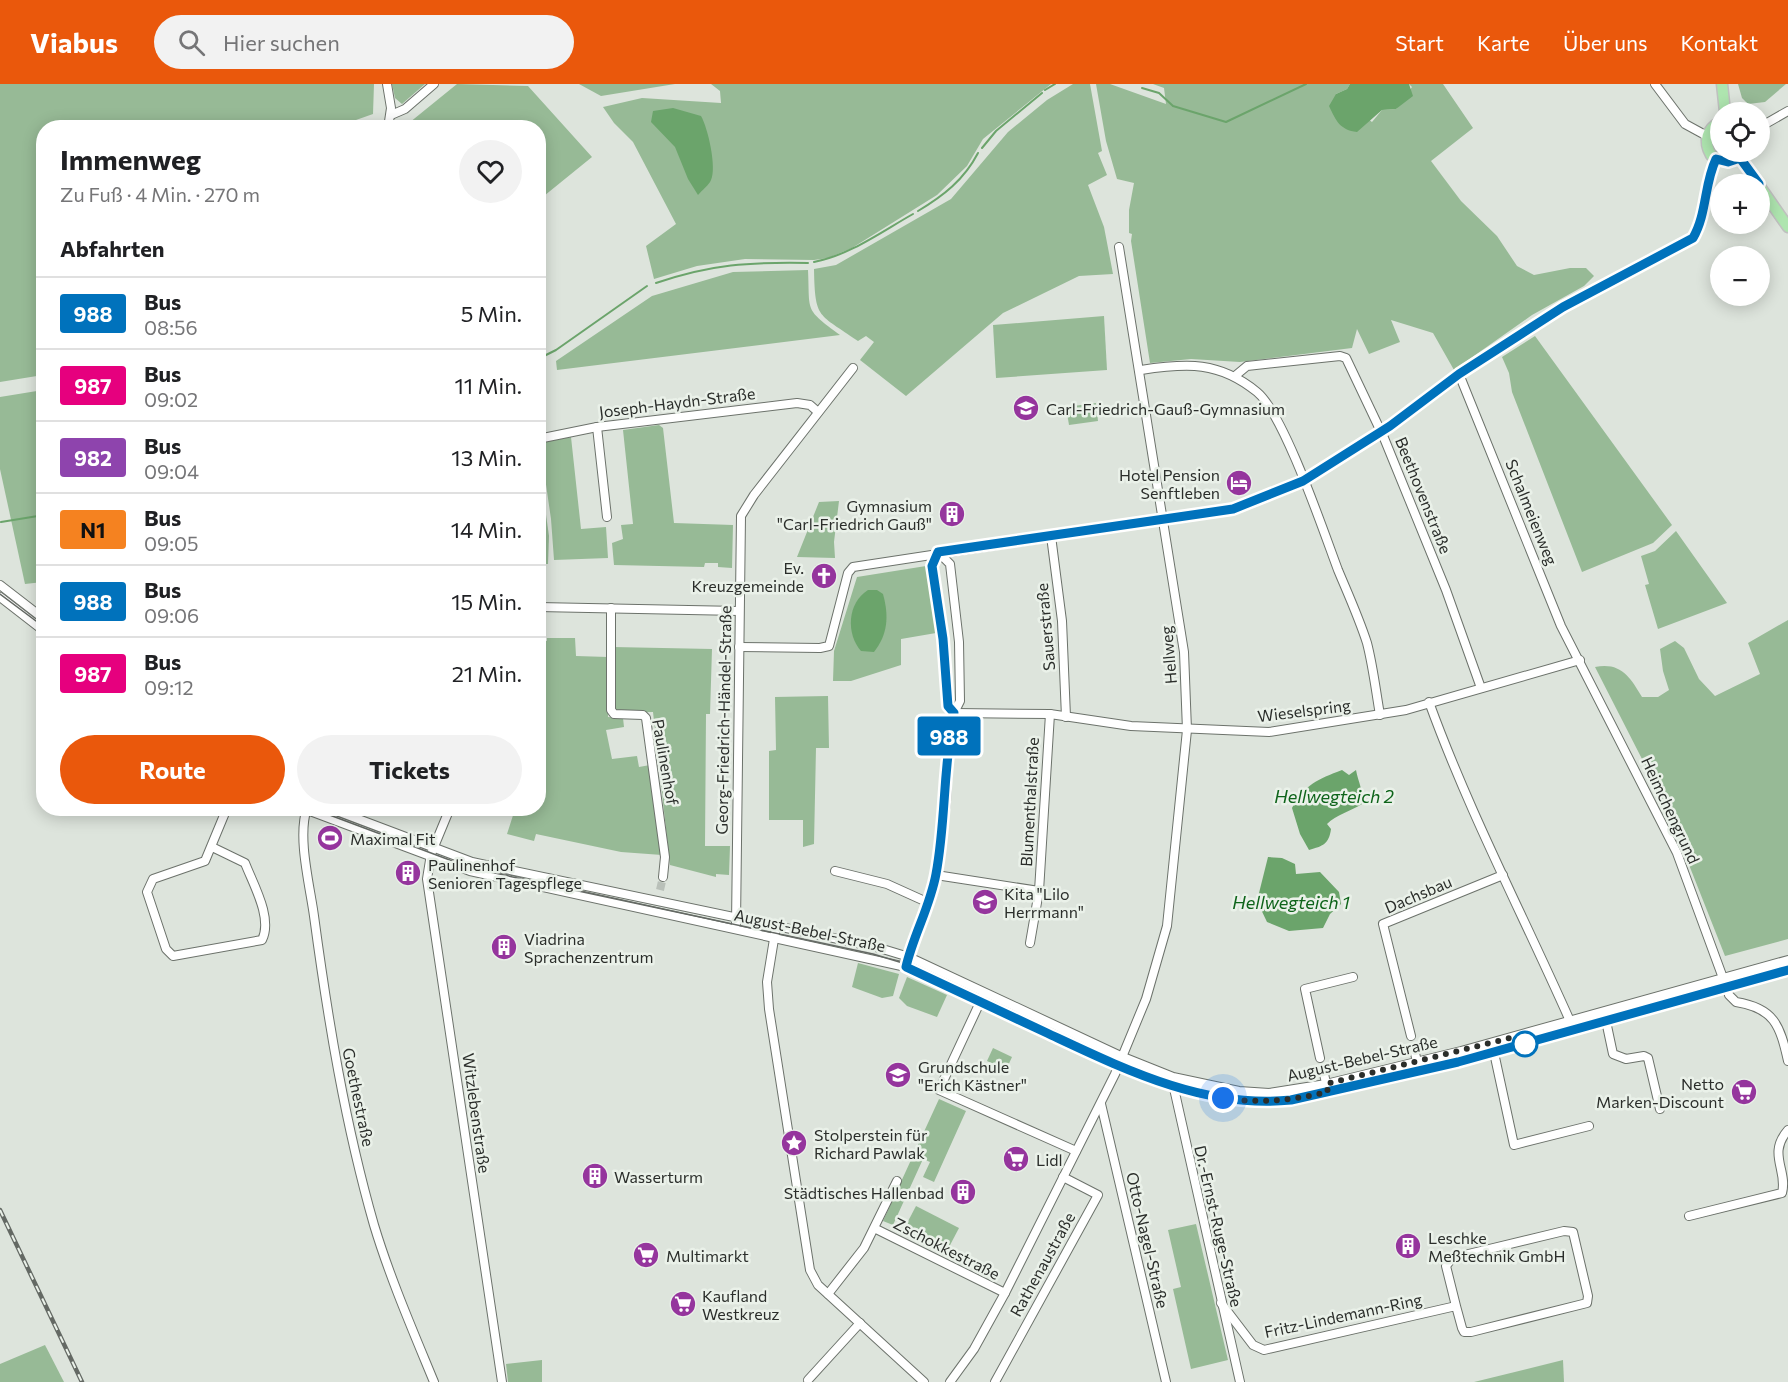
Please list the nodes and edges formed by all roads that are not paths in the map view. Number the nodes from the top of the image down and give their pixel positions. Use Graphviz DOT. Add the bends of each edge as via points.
graph roads {
  1 [pos="387,84"];
  2 [pos="434,84"];
  3 [pos="1655,84"];
  4 [pos="1722,84"];
  5 [pos="1724,102"];
  6 [pos="1788,111"];
  7 [pos="391,115"];
  8 [pos="390,120"];
  9 [pos="1770,121"];
  10 [pos="1710,131"];
  11 [pos="1707,136"];
  12 [pos="1710,152"];
  13 [pos="1714,162"];
  14 [pos="1746,162"];
  15 [pos="1788,227"];
  16 [pos="1119,247"];
  17 [pos="853,368"];
  18 [pos="1141,370"];
  19 [pos="1459,374"];
  20 [pos="1235,376"];
  21 [pos="818,412"];
  22 [pos="597,427"];
  23 [pos="1380,432"];
  24 [pos="546,437"];
  25 [pos="1303,481"];
  26 [pos="607,517"];
  27 [pos="1164,518"];
  28 [pos="1051,536"];
  29 [pos="938,552"];
  30 [pos="0,585"];
  31 [pos="0,597"];
  32 [pos="546,607"];
  33 [pos="611,608"];
  34 [pos="739,611"];
  35 [pos="36,613"];
  36 [pos="36,625"];
  37 [pos="739,647"];
  38 [pos="1580,660"];
  39 [pos="1481,688"];
  40 [pos="1430,702"];
  41 [pos="954,713"];
  42 [pos="1050,714"];
  43 [pos="1380,715"];
  44 [pos="1066,717"];
  45 [pos="1187,730"];
  46 [pos="224,816"];
  47 [pos="304,816"];
  48 [pos="323,816"];
  49 [pos="350,816"];
  50 [pos="447,816"];
  51 [pos="212,848"];
  52 [pos="434,848"];
  53 [pos="430,858"];
  54 [pos="836,871"];
  55 [pos="936,875"];
  56 [pos="1503,875"];
  57 [pos="663,878"];
  58 [pos="660,890"];
  59 [pos="1038,891"];
  60 [pos="658,901"];
  61 [pos="929,903"];
  62 [pos="655,912"];
  63 [pos="736,919"];
  64 [pos="776,926"];
  65 [pos="736,929"];
  66 [pos="774,937"];
  67 [pos="1030,943"];
  68 [pos="909,957"];
  69 [pos="1788,960"];
  70 [pos="906,967"];
  71 [pos="1788,970"];
  72 [pos="1353,977"];
  73 [pos="1723,978"];
  74 [pos="1727,987"];
  75 [pos="985,992"];
  76 [pos="980,1002"];
  77 [pos="1570,1021"];
  78 [pos="1606,1022"];
  79 [pos="1411,1036"];
  80 [pos="1492,1043"];
  81 [pos="1414,1049"];
  82 [pos="1494,1053"];
  83 [pos="1123,1057"];
  84 [pos="1320,1058"];
  85 [pos="1788,1060"];
  86 [pos="1119,1067"];
  87 [pos="1419,1067"];
  88 [pos="1323,1070"];
  89 [pos="1173,1077"];
  90 [pos="1174,1088"];
  91 [pos="1327,1088"];
  92 [pos="1101,1104"];
  93 [pos="1660,1109"];
  94 [pos="1589,1126"];
  95 [pos="1788,1130"];
  96 [pos="1076,1151"];
  97 [pos="1063,1177"];
  98 [pos="897,1181"];
  99 [pos="1689,1216"];
  100 [pos="876,1229"];
  101 [pos="1005,1293"];
  102 [pos="828,1294"];
  103 [pos="1221,1303"];
  104 [pos="1456,1306"];
  105 [pos="860,1323"];
  106 [pos="808,1380"];
  107 [pos="434,1382"];
  108 [pos="502,1382"];
  109 [pos="924,1382"];
  110 [pos="950,1382"];
  111 [pos="995,1382"];
  112 [pos="1166,1382"];
  113 [pos="1240,1382"];
  1 -- 7 [label="street"];
  2 -- 7 [label="street" via="405,109"];
  3 -- 11 [label="street" via="1685,124"];
  4 -- 5 [label="main road"];
  6 -- 9 [label="street"];
  7 -- 8 [label="street"];
  10 -- 11 [label="main road"];
  11 -- 12 [label="main road"];
  13 -- 19 [label="street" via="1700,226 1693,238 1563,307"];
  14 -- 15 [label="main road"];
  16 -- 18 [label="street, Hellweg"];
  17 -- 21 [label="street, Georg-Friedrich-Händel-Straße"];
  18 -- 20 [label="street" via="1207,365"];
  18 -- 27 [label="street, Hellweg"];
  19 -- 23 [label="street"];
  19 -- 38 [label="street, Schalmeienweg" via="1561,626"];
  20 -- 23 [label="street, Beethovenstraße" via="1247,366 1341,356 1346,358"];
  20 -- 25 [label="street" via="1259,393 1273,414"];
  21 -- 22 [label="street, Joseph-Haydn-Straße" via="810,405 797,403"];
  21 -- 34 [label="street, Georg-Friedrich-Händel-Straße" via="744,508 740,524"];
  22 -- 24 [label="street, Joseph-Haydn-Straße"];
  22 -- 26 [label="street"];
  23 -- 25 [label="street"];
  23 -- 39 [label="street, Beethovenstraße" via="1446,590"];
  25 -- 27 [label="street" via="1233,509"];
  25 -- 43 [label="street" via="1367,643"];
  27 -- 28 [label="street"];
  27 -- 45 [label="street, Hellweg" via="1183,646"];
  28 -- 29 [label="street"];
  28 -- 44 [label="street, Sauerstraße" via="1062,621"];
  29 -- 37 [label="street" via="853,567 848,573 829,646"];
  29 -- 41 [label="street" via="932,566 948,706"];
  29 -- 41 [label="street" via="950,564 959,642 960,701"];
  30 -- 35 [label="street"];
  31 -- 36 [label="street"];
  32 -- 33 [label="street"];
  33 -- 34 [label="street"];
  33 -- 57 [label="street, Paulinenhof" via="611,710 614,714 646,718 665,857"];
  34 -- 37 [label="street, Georg-Friedrich-Händel-Straße"];
  37 -- 63 [label="street, Georg-Friedrich-Händel-Straße"];
  38 -- 39 [label="street, Wieselspring"];
  38 -- 73 [label="street, Heimchengrund" via="1677,853"];
  39 -- 40 [label="street, Wieselspring"];
  40 -- 43 [label="street, Wieselspring"];
  40 -- 56 [label="street" via="1474,814"];
  41 -- 42 [label="street, Wieselspring"];
  41 -- 55 [label="street"];
  42 -- 44 [label="street, Wieselspring"];
  42 -- 59 [label="street, Blumenthalstraße"];
  43 -- 45 [label="street, Wieselspring" via="1269,732"];
  44 -- 45 [label="street, Wieselspring"];
  45 -- 83 [label="street, Hellweg" via="1167,926 1154,976"];
  46 -- 51 [label="street"];
  47 -- 107 [label="street, Goethestraße" via="318,948 349,1128 375,1226"];
  48 -- 53 [label="street, August-Bebel-Straße"];
  49 -- 52 [label="street, August-Bebel-Straße"];
  50 -- 52 [label="street, Witzlebenstraße"];
  51 -- 51 [label="street" via="205,861 153,879 147,892 166,949 173,956 262,940 265,933 264,915 245,863"];
  52 -- 53 [label="street, Witzlebenstraße"];
  52 -- 60 [label="street, August-Bebel-Straße" via="472,862"];
  53 -- 62 [label="street, August-Bebel-Straße" via="470,871"];
  53 -- 108 [label="street, Witzlebenstraße" via="427,879"];
  54 -- 61 [label="street" via="887,884"];
  55 -- 59 [label="street, Blumenthalstraße"];
  55 -- 61 [label="street"];
  56 -- 77 [label="street"];
  56 -- 79 [label="street, Dachsbau" via="1383,924"];
  58 -- 60 [label="street"];
  59 -- 67 [label="street, Blumenthalstraße"];
  60 -- 62 [label="street"];
  60 -- 63 [label="street, August-Bebel-Straße"];
  61 -- 68 [label="street"];
  62 -- 65 [label="street, August-Bebel-Straße"];
  63 -- 64 [label="street, August-Bebel-Straße"];
  63 -- 65 [label="street, Georg-Friedrich-Händel-Straße"];
  64 -- 66 [label="street"];
  64 -- 68 [label="street, August-Bebel-Straße"];
  65 -- 66 [label="street, August-Bebel-Straße"];
  66 -- 70 [label="street, August-Bebel-Straße"];
  66 -- 102 [label="street" via="767,982 769,1009 810,1270"];
  68 -- 70 [label="street"];
  68 -- 75 [label="street, August-Bebel-Straße"];
  69 -- 73 [label="street, August-Bebel-Straße"];
  70 -- 76 [label="street, August-Bebel-Straße"];
  71 -- 74 [label="street, August-Bebel-Straße"];
  72 -- 84 [label="street" via="1305,989"];
  73 -- 77 [label="street, August-Bebel-Straße"];
  74 -- 78 [label="street, August-Bebel-Straße"];
  74 -- 85 [label="street" via="1736,1002 1768,1013 1782,1034"];
  75 -- 76 [label="street"];
  75 -- 83 [label="street, August-Bebel-Straße"];
  76 -- 86 [label="street, August-Bebel-Straße"];
  76 -- 96 [label="street" via="939,1090"];
  77 -- 80 [label="street, August-Bebel-Straße"];
  78 -- 82 [label="street, August-Bebel-Straße"];
  78 -- 93 [label="street" via="1613,1054 1626,1059 1648,1058"];
  80 -- 82 [label="street"];
  80 -- 87 [label="street, August-Bebel-Straße"];
  81 -- 87 [label="street"];
  82 -- 87 [label="street, August-Bebel-Straße"];
  82 -- 94 [label="street" via="1514,1144"];
  83 -- 86 [label="street, Rathenaustraße"];
  83 -- 89 [label="street, August-Bebel-Straße"];
  86 -- 90 [label="street, August-Bebel-Straße"];
  86 -- 92 [label="street, Rathenaustraße"];
  87 -- 91 [label="street, August-Bebel-Straße"];
  88 -- 91 [label="street"];
  89 -- 90 [label="street, Dr.-Ernst-Ruge-Straße"];
  89 -- 91 [label="street, August-Bebel-Straße" via="1249,1092"];
  90 -- 91 [label="street, August-Bebel-Straße" via="1268,1103"];
  90 -- 103 [label="street, Dr.-Ernst-Ruge-Straße"];
  92 -- 96 [label="street, Rathenaustraße"];
  92 -- 112 [label="street, Otto-Nagel-Straße"];
  95 -- 99 [label="street" via="1779,1140 1778,1150 1786,1185 1782,1193"];
  96 -- 97 [label="street, Rathenaustraße"];
  97 -- 101 [label="street, Rathenaustraße"];
  97 -- 111 [label="street, Rathenaustraße" via="1098,1195"];
  98 -- 100 [label="street"];
  100 -- 101 [label="street, Zschokkestraße"];
  100 -- 102 [label="street"];
  101 -- 110 [label="street, Rathenaustraße" via="974,1349"];
  102 -- 105 [label="street"];
  103 -- 104 [label="street, Fritz-Lindemann-Ring" via="1253,1345 1264,1350"];
  103 -- 113 [label="street, Dr.-Ernst-Ruge-Straße"];
  104 -- 104 [label="street" via="1464,1332 1471,1332 1587,1303 1573,1232 1452,1258 1446,1266"];
  105 -- 106 [label="street"];
  105 -- 109 [label="street"];
}
